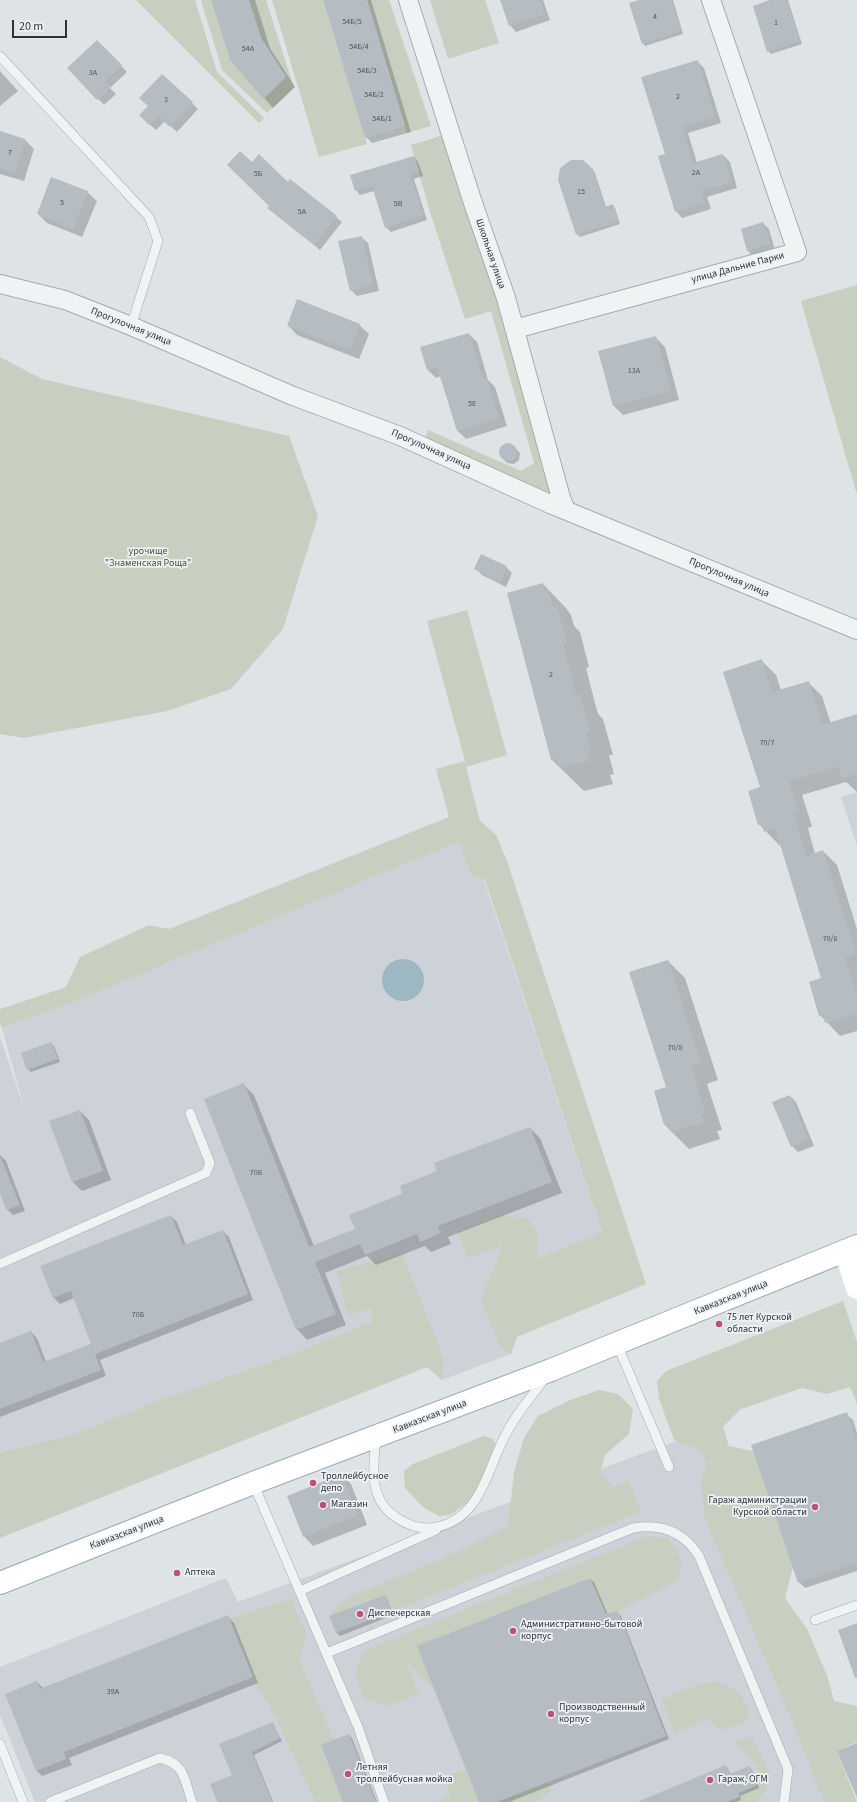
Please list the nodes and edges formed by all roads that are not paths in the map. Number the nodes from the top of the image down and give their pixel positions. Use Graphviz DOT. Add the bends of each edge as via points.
graph roads {
  1 [pos="408,0"];
  2 [pos="711,0"];
  3 [pos="0,56"];
  4 [pos="0,284"];
  5 [pos="131,326"];
  6 [pos="515,329"];
  7 [pos="566,510"];
  8 [pos="857,630"];
  9 [pos="190,1113"];
  10 [pos="851,1249"];
  11 [pos="0,1264"];
  12 [pos="857,1288"];
  13 [pos="617,1344"];
  14 [pos="551,1370"];
  15 [pos="376,1438"];
  16 [pos="669,1467"];
  17 [pos="253,1483"];
  18 [pos="444,1526"];
  19 [pos="0,1582"];
  20 [pos="300,1591"];
  21 [pos="857,1605"];
  22 [pos="815,1620"];
  23 [pos="327,1653"];
  24 [pos="0,1744"];
  25 [pos="23,1802"];
  26 [pos="50,1802"];
  27 [pos="192,1802"];
  28 [pos="384,1802"];
  29 [pos="784,1802"];
  1 -- 6 [label="street, Школьная улица"];
  2 -- 6 [label="street, улица Дальние Парки" via="797,252"];
  3 -- 5 [label="lane" via="150,217 158,241"];
  4 -- 5 [label="street, Прогулочная улица" via="65,300"];
  5 -- 7 [label="street, Прогулочная улица" via="293,396 400,436"];
  6 -- 7 [label="street, Школьная улица"];
  7 -- 8 [label="street, Прогулочная улица"];
  9 -- 11 [label="lane" via="210,1164 206,1173"];
  10 -- 12 [label="main road"];
  10 -- 13 [label="main road, Кавказская улица"];
  13 -- 14 [label="main road, Кавказская улица"];
  13 -- 16 [label="lane"];
  14 -- 15 [label="main road, Кавказская улица"];
  14 -- 18 [label="lane" via="502,1441 477,1500 463,1516"];
  15 -- 17 [label="main road, Кавказская улица"];
  15 -- 18 [label="lane" via="373,1479 386,1509 413,1526"];
  17 -- 19 [label="main road, Кавказская улица"];
  17 -- 20 [label="lane"];
  18 -- 20 [label="lane"];
  20 -- 23 [label="lane"];
  21 -- 22 [label="lane"];
  23 -- 28 [label="lane" via="358,1726"];
  23 -- 29 [label="lane" via="634,1528 666,1528 686,1539 699,1556 788,1769"];
  24 -- 25 [label="lane"];
  26 -- 27 [label="lane" via="160,1758 172,1761 180,1768"];
}
